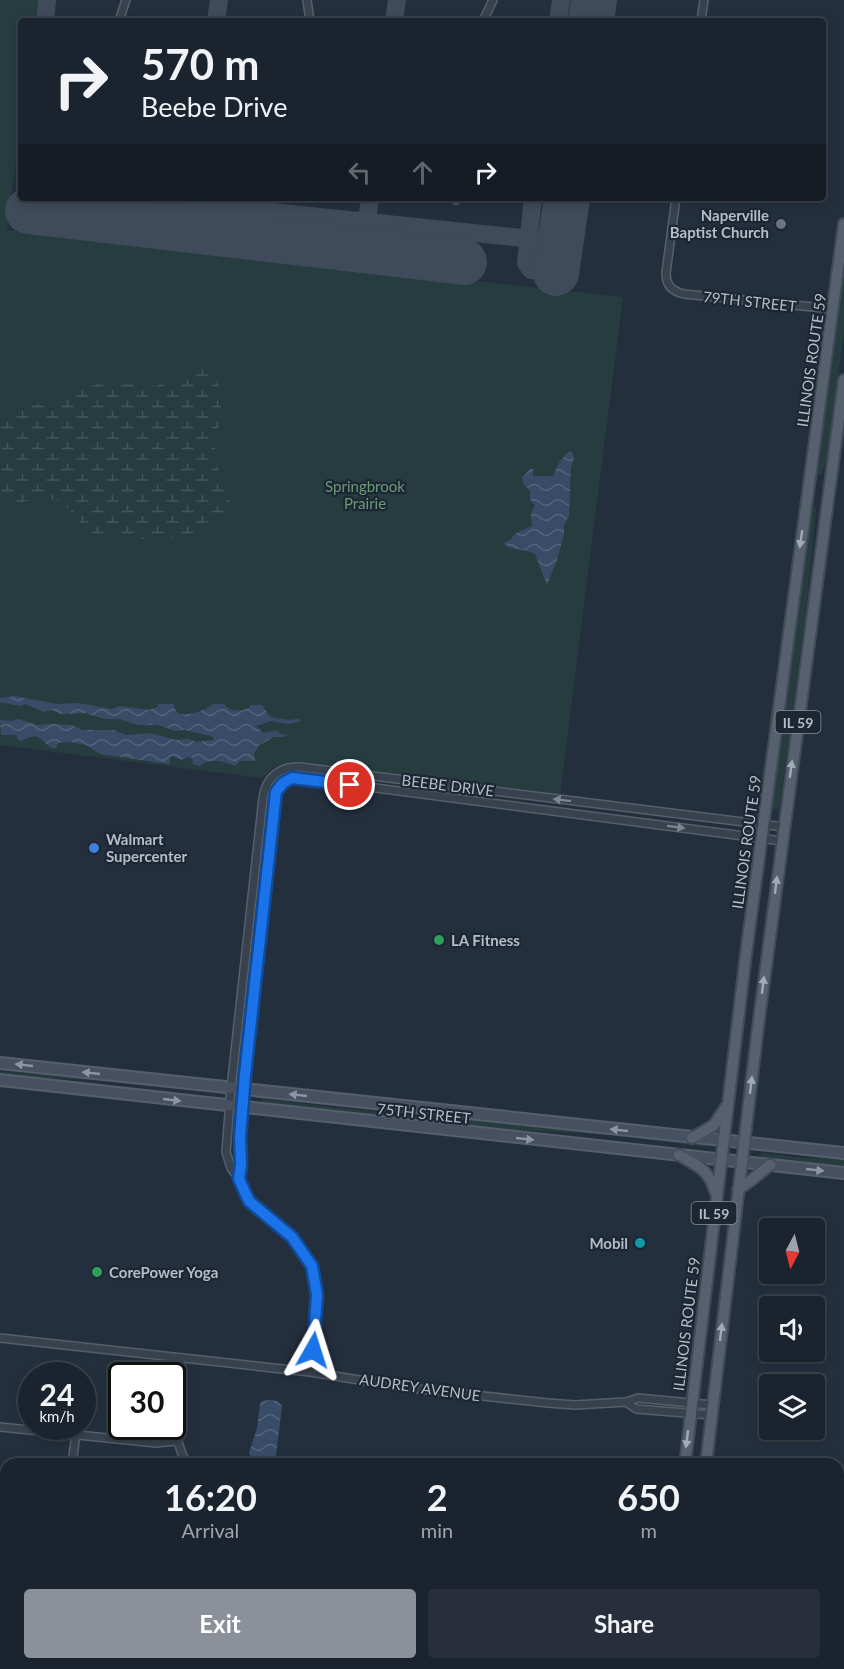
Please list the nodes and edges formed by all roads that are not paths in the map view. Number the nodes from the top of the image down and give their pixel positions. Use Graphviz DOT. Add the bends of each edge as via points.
graph roads {
  1 [pos="126,0"];
  2 [pos="308,0"];
  3 [pos="493,0"];
  4 [pos="704,0"];
  5 [pos="120,18"];
  6 [pos="310,18"];
  7 [pos="484,18"];
  8 [pos="701,18"];
  9 [pos="676,201"];
  10 [pos="844,224"];
  11 [pos="833,309"];
  12 [pos="844,380"];
  13 [pos="763,824"];
  14 [pos="784,827"];
  15 [pos="761,838"];
  16 [pos="782,841"];
  17 [pos="0,1063"];
  18 [pos="0,1080"];
  19 [pos="231,1088"];
  20 [pos="244,1089"];
  21 [pos="728,1105"];
  22 [pos="229,1107"];
  23 [pos="242,1108"];
  24 [pos="692,1137"];
  25 [pos="723,1141"];
  26 [pos="744,1143"];
  27 [pos="844,1153"];
  28 [pos="679,1155"];
  29 [pos="721,1160"];
  30 [pos="742,1162"];
  31 [pos="770,1165"];
  32 [pos="844,1173"];
  33 [pos="239,1179"];
  34 [pos="738,1189"];
  35 [pos="717,1196"];
  36 [pos="0,1338"];
  37 [pos="181,1358"];
  38 [pos="310,1372"];
  39 [pos="626,1402"];
  40 [pos="692,1402"];
  41 [pos="712,1410"];
  42 [pos="690,1414"];
  43 [pos="0,1427"];
  44 [pos="18,1428"];
  45 [pos="96,1436"];
  46 [pos="75,1440"];
  47 [pos="176,1441"];
  48 [pos="73,1458"];
  49 [pos="184,1458"];
  50 [pos="685,1458"];
  51 [pos="707,1458"];
  1 -- 5 [label="street"];
  2 -- 6 [label="street"];
  3 -- 7 [label="street"];
  4 -- 8 [label="street"];
  9 -- 11 [label="street, 79TH STREET" via="666,273 670,288 684,294"];
  10 -- 11 [label="main road, ILLINOIS ROUTE 59 / IL 59"];
  11 -- 13 [label="main road, ILLINOIS ROUTE 59 / IL 59, one-way"];
  14 -- 12 [label="main road, IL 59, one-way"];
  13 -- 14 [label="street, BEEBE DRIVE"];
  13 -- 15 [label="main road, ILLINOIS ROUTE 59 / IL 59"];
  13 -- 19 [label="street, BEEBE DRIVE, one-way" via="300,766 281,770 267,783 263,798"];
  14 -- 16 [label="main road, IL 59"];
  15 -- 16 [label="street, BEEBE DRIVE"];
  20 -- 15 [label="street, BEEBE DRIVE, one-way" via="275,795 290,779"];
  15 -- 21 [label="main road, ILLINOIS ROUTE 59 / IL 59"];
  26 -- 16 [label="main road, IL 59, one-way"];
  19 -- 17 [label="main road, 75TH STREET, one-way"];
  18 -- 22 [label="main road, 75TH STREET, one-way"];
  19 -- 20 [label="main road, 75TH STREET"];
  19 -- 22 [label="street, BEEBE DRIVE"];
  20 -- 23 [label="street, BEEBE DRIVE"];
  24 -- 20 [label="main road, 75TH STREET, one-way"];
  21 -- 24 [label="main road" via="714,1125"];
  21 -- 25 [label="main road, ILLINOIS ROUTE 59 / IL 59"];
  22 -- 23 [label="main road, 75TH STREET"];
  22 -- 33 [label="street, BEEBE DRIVE" via="226,1152"];
  23 -- 28 [label="main road, 75TH STREET, one-way"];
  23 -- 33 [label="street, BEEBE DRIVE"];
  24 -- 25 [label="main road, 75TH STREET"];
  25 -- 26 [label="main road, 75TH STREET"];
  25 -- 29 [label="main road, ILLINOIS ROUTE 59 / IL 59"];
  26 -- 27 [label="main road, 75TH STREET"];
  26 -- 30 [label="main road, IL 59"];
  28 -- 29 [label="main road, 75TH STREET"];
  28 -- 35 [label="main road" via="703,1168"];
  29 -- 30 [label="main road, 75TH STREET"];
  29 -- 35 [label="main road, ILLINOIS ROUTE 59 / IL 59"];
  30 -- 31 [label="main road, 75TH STREET"];
  30 -- 34 [label="main road, IL 59"];
  31 -- 32 [label="main road, 75TH STREET, one-way"];
  31 -- 34 [label="main road"];
  33 -- 38 [label="street, BEEBE DRIVE" via="249,1201 292,1237 312,1266 317,1295"];
  41 -- 34 [label="main road, IL 59, one-way"];
  35 -- 40 [label="main road, ILLINOIS ROUTE 59 / IL 59"];
  36 -- 37 [label="street, AUDREY AVENUE"];
  37 -- 38 [label="street, AUDREY AVENUE"];
  37 -- 47 [label="street" via="174,1419"];
  38 -- 39 [label="street, AUDREY AVENUE" via="409,1388 548,1403"];
  39 -- 40 [label="street, AUDREY AVENUE" via="638,1398"];
  39 -- 42 [label="street, AUDREY AVENUE" via="636,1408"];
  40 -- 41 [label="street, AUDREY AVENUE"];
  40 -- 42 [label="main road, ILLINOIS ROUTE 59 / IL 59"];
  41 -- 42 [label="street, AUDREY AVENUE"];
  41 -- 51 [label="main road, IL 59"];
  42 -- 50 [label="main road, ILLINOIS ROUTE 59 / IL 59, one-way"];
  43 -- 44 [label="street"];
  45 -- 47 [label="street" via="156,1443"];
  46 -- 48 [label="street"];
  47 -- 49 [label="street"];
}
